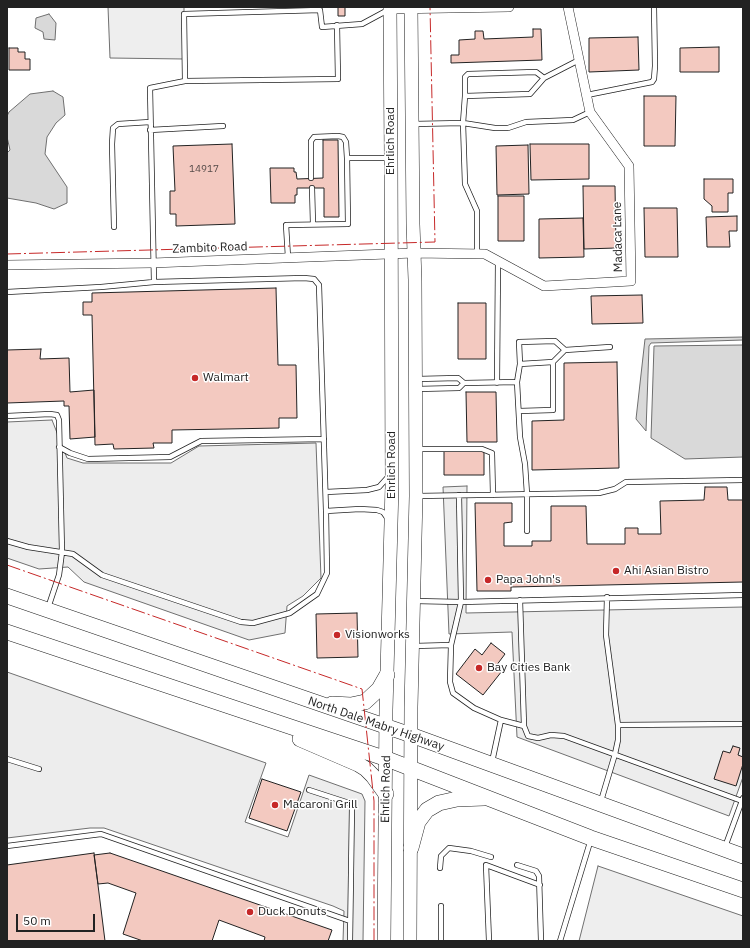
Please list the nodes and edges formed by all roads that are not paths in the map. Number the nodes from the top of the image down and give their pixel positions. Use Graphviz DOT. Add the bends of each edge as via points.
graph roads {
  1 [pos="509,7"];
  2 [pos="568,7"];
  3 [pos="654,7"];
  4 [pos="390,8"];
  5 [pos="410,8"];
  6 [pos="338,25"];
  7 [pos="579,60"];
  8 [pos="544,78"];
  9 [pos="185,81"];
  10 [pos="587,95"];
  11 [pos="465,96"];
  12 [pos="590,112"];
  13 [pos="150,122"];
  14 [pos="463,123"];
  15 [pos="411,124"];
  16 [pos="223,126"];
  17 [pos="150,130"];
  18 [pos="347,158"];
  19 [pos="392,158"];
  20 [pos="312,178"];
  21 [pos="312,188"];
  22 [pos="313,224"];
  23 [pos="114,227"];
  24 [pos="392,253"];
  25 [pos="414,253"];
  26 [pos="477,254"];
  27 [pos="288,257"];
  28 [pos="498,261"];
  29 [pos="152,263"];
  30 [pos="7,265"];
  31 [pos="154,282"];
  32 [pos="7,292"];
  33 [pos="610,347"];
  34 [pos="565,350"];
  35 [pos="553,362"];
  36 [pos="520,364"];
  37 [pos="497,382"];
  38 [pos="517,382"];
  39 [pos="464,383"];
  40 [pos="416,384"];
  41 [pos="518,411"];
  42 [pos="7,416"];
  43 [pos="324,439"];
  44 [pos="59,447"];
  45 [pos="416,449"];
  46 [pos="392,468"];
  47 [pos="743,480"];
  48 [pos="326,492"];
  49 [pos="527,494"];
  50 [pos="459,495"];
  51 [pos="493,495"];
  52 [pos="416,496"];
  53 [pos="326,511"];
  54 [pos="392,529"];
  55 [pos="527,531"];
  56 [pos="7,541"];
  57 [pos="62,552"];
  58 [pos="743,595"];
  59 [pos="7,596"];
  60 [pos="607,598"];
  61 [pos="520,600"];
  62 [pos="414,602"];
  63 [pos="461,602"];
  64 [pos="48,610"];
  65 [pos="7,632"];
  66 [pos="451,645"];
  67 [pos="412,646"];
  68 [pos="387,675"];
  69 [pos="318,704"];
  70 [pos="264,718"];
  71 [pos="501,720"];
  72 [pos="743,724"];
  73 [pos="618,725"];
  74 [pos="524,726"];
  75 [pos="387,727"];
  76 [pos="411,735"];
  77 [pos="615,754"];
  78 [pos="7,758"];
  79 [pos="387,759"];
  80 [pos="491,765"];
  81 [pos="411,768"];
  82 [pos="39,769"];
  83 [pos="309,790"];
  84 [pos="386,794"];
  85 [pos="490,798"];
  86 [pos="742,799"];
  87 [pos="600,804"];
  88 [pos="741,813"];
  89 [pos="591,838"];
  90 [pos="7,846"];
  91 [pos="410,848"];
  92 [pos="724,850"];
  93 [pos="743,856"];
  94 [pos="490,857"];
  95 [pos="516,865"];
  96 [pos="440,868"];
  97 [pos="540,884"];
  98 [pos="739,885"];
  99 [pos="440,906"];
  100 [pos="350,921"];
  101 [pos="350,941"];
  102 [pos="384,941"];
  103 [pos="410,941"];
  104 [pos="441,941"];
  105 [pos="488,941"];
  106 [pos="540,941"];
  107 [pos="560,941"];
  1 -- 5 [label="street"];
  2 -- 7 [label="street, Madaca Lane"];
  3 -- 10 [label="lane" via="655,66 652,82"];
  4 -- 5 [label="street"];
  4 -- 6 [label="lane" via="362,24"];
  4 -- 19 [label="main road, Ehrlich Road"];
  5 -- 15 [label="main road, Ehrlich Road"];
  6 -- 9 [label="lane" via="338,79"];
  6 -- 9 [label="lane" via="322,27 320,10 184,14"];
  7 -- 8 [label="lane"];
  7 -- 10 [label="street, Madaca Lane"];
  8 -- 11 [label="lane" via="530,94"];
  8 -- 11 [label="lane" via="536,72 468,74 465,77"];
  9 -- 13 [label="lane" via="150,88"];
  10 -- 12 [label="street, Madaca Lane"];
  11 -- 14 [label="lane"];
  12 -- 14 [label="lane" via="573,120 526,122 508,128"];
  12 -- 28 [label="street, Madaca Lane" via="629,166 631,281 544,286"];
  13 -- 17 [label="lane"];
  13 -- 23 [label="lane" via="118,124 113,128"];
  14 -- 15 [label="lane"];
  14 -- 26 [label="lane" via="465,184 478,211"];
  15 -- 25 [label="main road, Ehrlich Road"];
  16 -- 17 [label="lane"];
  17 -- 29 [label="lane"];
  18 -- 19 [label="lane"];
  18 -- 20 [label="lane" via="346,142 343,137 314,138 311,141"];
  18 -- 22 [label="lane" via="348,224"];
  19 -- 24 [label="main road, Ehrlich Road"];
  21 -- 22 [label="lane"];
  22 -- 27 [label="lane" via="286,225"];
  24 -- 25 [label="street, Zambito Road"];
  24 -- 27 [label="street, Zambito Road"];
  24 -- 46 [label="main road, Ehrlich Road"];
  25 -- 26 [label="street, Madaca Lane"];
  25 -- 40 [label="main road, Ehrlich Road"];
  26 -- 28 [label="street, Madaca Lane" via="485,254"];
  27 -- 29 [label="street, Zambito Road"];
  28 -- 37 [label="lane"];
  29 -- 30 [label="street, Zambito Road"];
  29 -- 31 [label="lane"];
  31 -- 32 [label="lane"];
  31 -- 43 [label="lane" via="314,279 319,285"];
  33 -- 34 [label="lane"];
  34 -- 35 [label="lane"];
  34 -- 36 [label="lane" via="555,341 519,342"];
  35 -- 36 [label="lane"];
  35 -- 41 [label="lane" via="553,410"];
  36 -- 38 [label="lane"];
  37 -- 38 [label="lane"];
  37 -- 39 [label="lane"];
  38 -- 41 [label="lane"];
  39 -- 40 [label="lane" via="458,378"];
  39 -- 40 [label="lane" via="459,388"];
  40 -- 45 [label="main road, Ehrlich Road"];
  41 -- 49 [label="lane"];
  42 -- 44 [label="lane" via="56,415 59,420"];
  43 -- 44 [label="lane" via="201,441 170,457 88,459"];
  43 -- 48 [label="lane"];
  44 -- 57 [label="lane"];
  45 -- 51 [label="lane" via="482,449 492,453"];
  45 -- 52 [label="main road, Ehrlich Road"];
  46 -- 48 [label="lane" via="389,476 379,487"];
  46 -- 54 [label="main road, Ehrlich Road"];
  47 -- 49 [label="lane" via="626,482 615,489 599,493"];
  48 -- 53 [label="lane"];
  49 -- 51 [label="lane"];
  49 -- 55 [label="lane"];
  50 -- 51 [label="lane"];
  50 -- 52 [label="lane"];
  50 -- 63 [label="lane"];
  52 -- 62 [label="main road, Ehrlich Road"];
  53 -- 54 [label="lane" via="377,510 387,516"];
  53 -- 57 [label="lane" via="327,573 317,594 290,613 253,624 102,575 78,557"];
  54 -- 68 [label="main road, Ehrlich Road"];
  56 -- 57 [label="lane"];
  57 -- 64 [label="lane" via="59,575"];
  58 -- 60 [label="lane"];
  59 -- 64 [label="main road, North Dale Mabry Highway"];
  60 -- 61 [label="lane"];
  60 -- 73 [label="lane" via="606,635"];
  61 -- 63 [label="lane"];
  61 -- 74 [label="lane"];
  62 -- 63 [label="lane"];
  62 -- 67 [label="main road, Ehrlich Road"];
  63 -- 66 [label="lane"];
  64 -- 69 [label="main road, North Dale Mabry Highway"];
  65 -- 70 [label="main road"];
  66 -- 67 [label="lane"];
  66 -- 71 [label="lane" via="450,682 453,693 474,708"];
  67 -- 76 [label="main road, Ehrlich Road"];
  68 -- 69 [label="main road" via="379,689 365,702"];
  68 -- 75 [label="main road, Ehrlich Road"];
  69 -- 75 [label="main road, North Dale Mabry Highway"];
  70 -- 79 [label="main road"];
  70 -- 84 [label="main road" via="280,731 358,764 373,776"];
  71 -- 74 [label="lane"];
  71 -- 80 [label="lane"];
  72 -- 73 [label="lane"];
  73 -- 77 [label="lane"];
  74 -- 77 [label="lane" via="528,736 564,736"];
  75 -- 76 [label="main road, North Dale Mabry Highway"];
  75 -- 79 [label="main road, Ehrlich Road"];
  76 -- 80 [label="main road, North Dale Mabry Highway"];
  76 -- 81 [label="main road, Ehrlich Road"];
  77 -- 86 [label="lane"];
  77 -- 87 [label="lane"];
  78 -- 82 [label="lane"];
  79 -- 81 [label="main road"];
  79 -- 84 [label="main road, Ehrlich Road"];
  80 -- 87 [label="main road, North Dale Mabry Highway"];
  81 -- 85 [label="main road"];
  81 -- 91 [label="main road, Ehrlich Road"];
  83 -- 100 [label="lane" via="352,806"];
  84 -- 102 [label="main road, Ehrlich Road"];
  85 -- 89 [label="main road"];
  85 -- 91 [label="main road" via="457,799 439,803 427,810 418,822"];
  86 -- 88 [label="lane"];
  87 -- 92 [label="main road, North Dale Mabry Highway"];
  88 -- 92 [label="lane"];
  89 -- 98 [label="main road"];
  89 -- 107 [label="lane"];
  90 -- 100 [label="lane" via="101,834"];
  91 -- 103 [label="main road, Ehrlich Road"];
  92 -- 93 [label="main road, North Dale Mabry Highway"];
  94 -- 96 [label="lane" via="449,848 441,856"];
  95 -- 97 [label="lane" via="536,871"];
  97 -- 105 [label="lane" via="486,865"];
  97 -- 106 [label="lane"];
  99 -- 104 [label="lane"];
  100 -- 101 [label="lane"];
}
